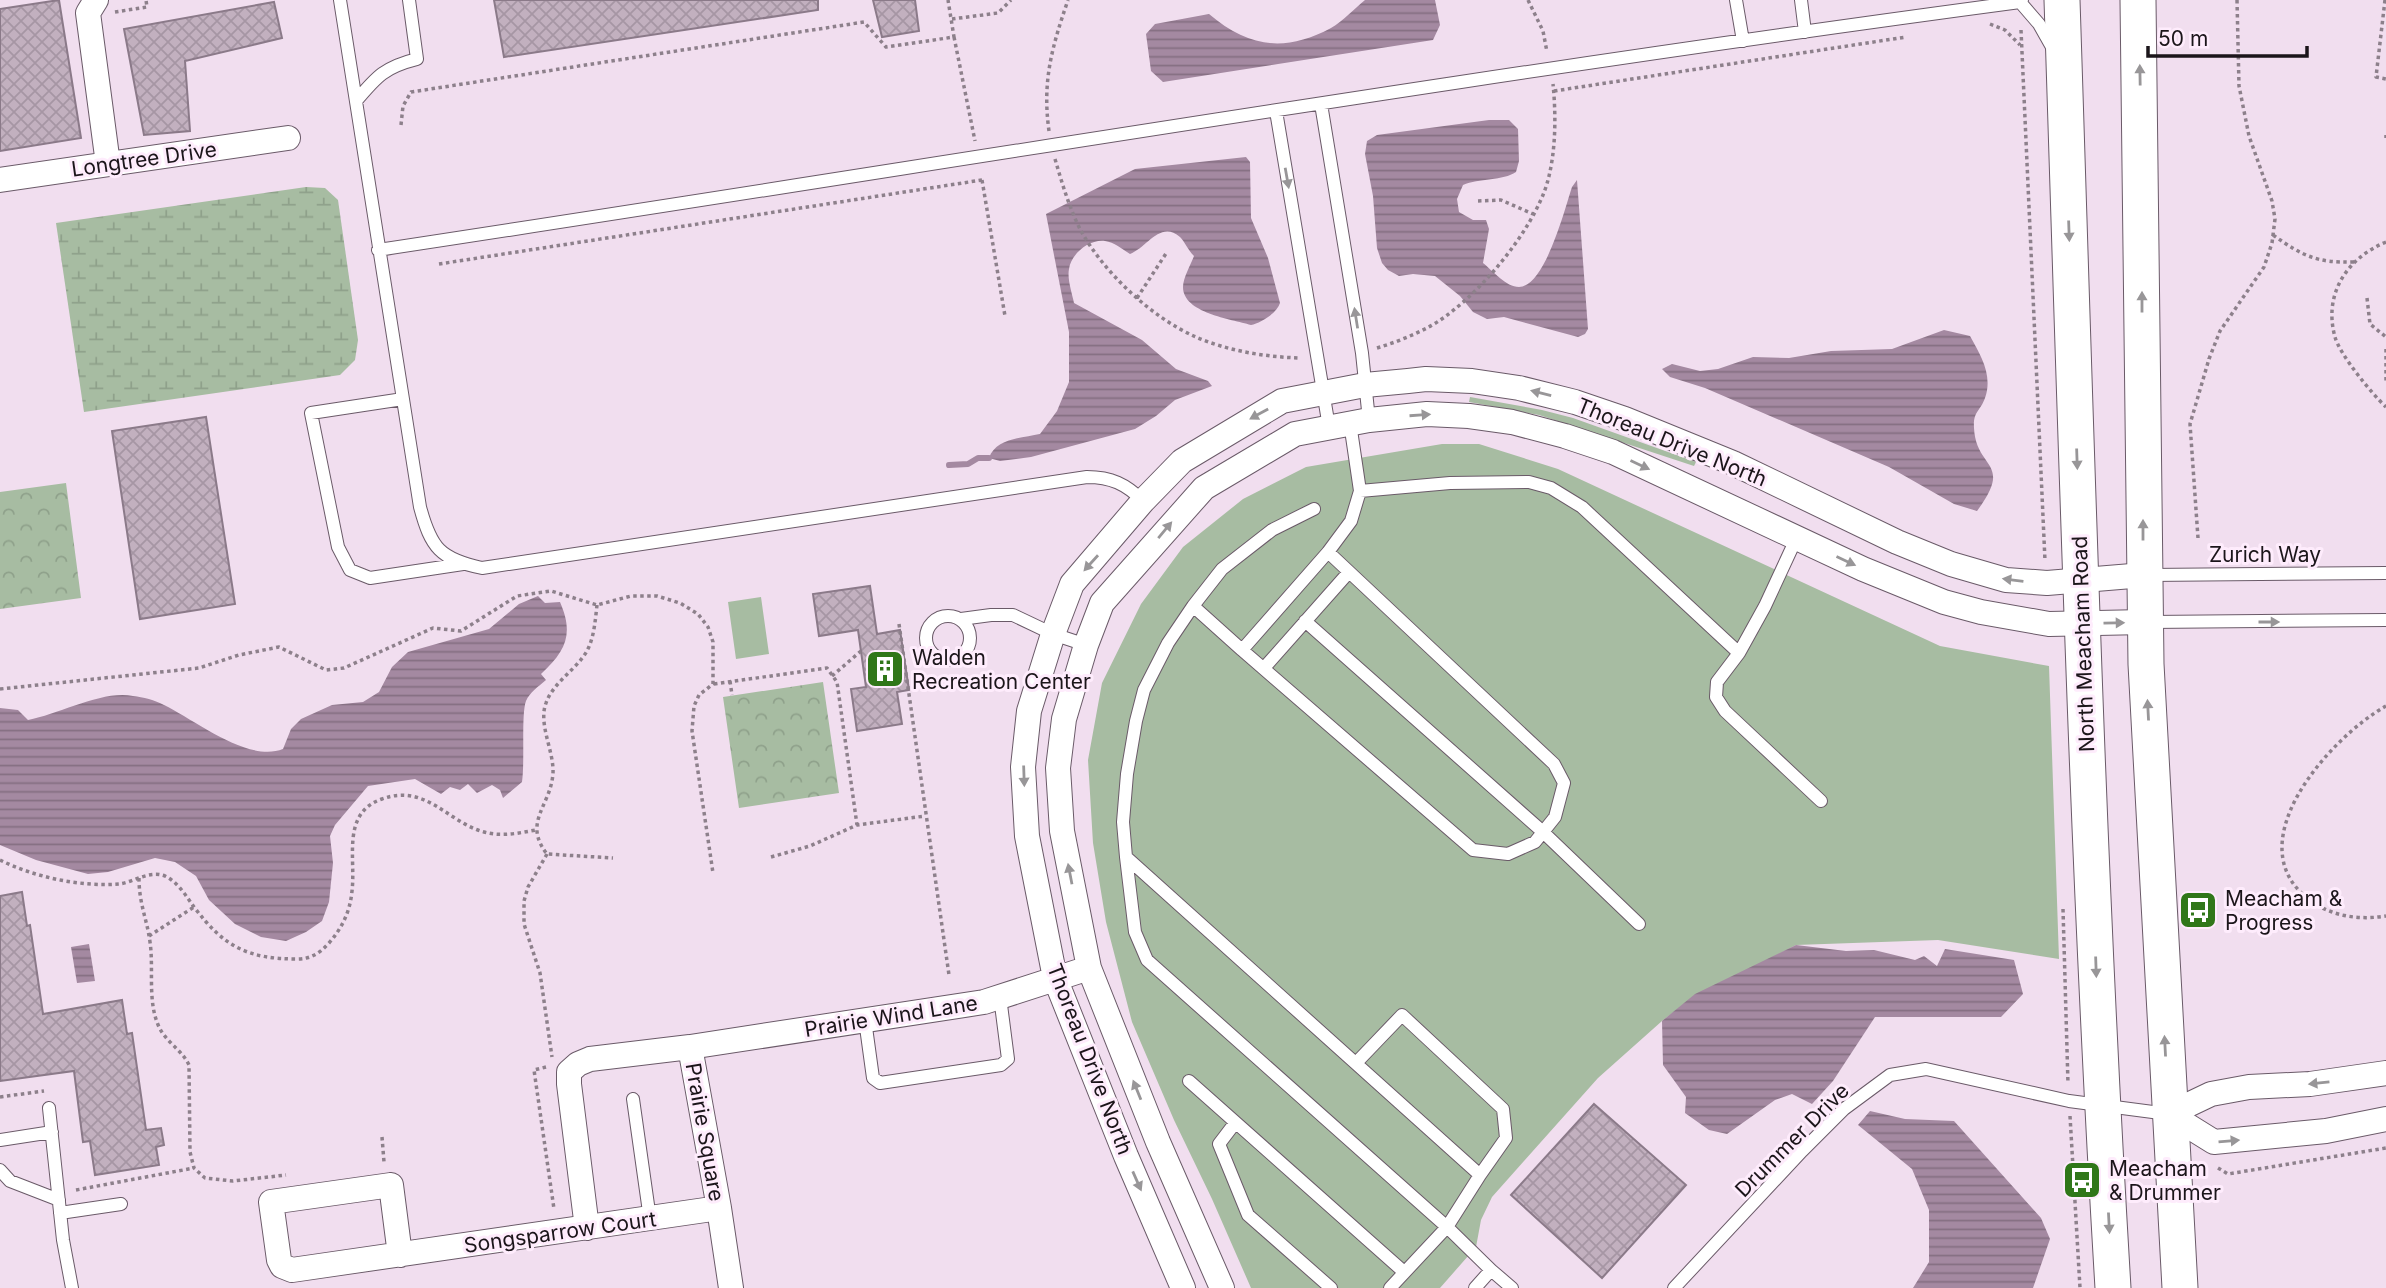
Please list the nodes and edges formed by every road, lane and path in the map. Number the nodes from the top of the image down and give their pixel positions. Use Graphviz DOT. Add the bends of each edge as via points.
graph roads {
  1 [pos="96,0"];
  2 [pos="340,0"];
  3 [pos="409,0"];
  4 [pos="948,0"];
  5 [pos="1011,0"];
  6 [pos="1528,0"];
  7 [pos="1736,0"];
  8 [pos="1801,0"];
  9 [pos="2062,0"];
  10 [pos="2138,0"];
  11 [pos="2237,0"];
  12 [pos="2385,0"];
  13 [pos="1067,1"];
  14 [pos="2021,1"];
  15 [pos="951,19"];
  16 [pos="1988,23"];
  17 [pos="1805,32"];
  18 [pos="1915,35"];
  19 [pos="954,37"];
  20 [pos="1743,41"];
  21 [pos="2022,46"];
  22 [pos="1551,69"];
  23 [pos="2386,79"];
  24 [pos="1554,91"];
  25 [pos="356,101"];
  26 [pos="1321,104"];
  27 [pos="2065,105"];
  28 [pos="1276,111"];
  29 [pos="401,125"];
  30 [pos="288,138"];
  31 [pos="1051,145"];
  32 [pos="978,156"];
  33 [pos="108,164"];
  34 [pos="0,180"];
  35 [pos="982,180"];
  36 [pos="1478,201"];
  37 [pos="1533,214"];
  38 [pos="2273,235"];
  39 [pos="2386,242"];
  40 [pos="378,250"];
  41 [pos="1167,252"];
  42 [pos="2354,262"];
  43 [pos="439,264"];
  44 [pos="1137,298"];
  45 [pos="2367,298"];
  46 [pos="1005,316"];
  47 [pos="2386,337"];
  48 [pos="2386,349"];
  49 [pos="1362,353"];
  50 [pos="1318,358"];
  51 [pos="2386,384"];
  52 [pos="1365,385"];
  53 [pos="1324,394"];
  54 [pos="403,399"];
  55 [pos="2386,407"];
  56 [pos="1349,424"];
  57 [pos="1360,491"];
  58 [pos="1143,501"];
  59 [pos="1314,509"];
  60 [pos="1797,537"];
  61 [pos="2198,538"];
  62 [pos="2044,545"];
  63 [pos="1328,552"];
  64 [pos="463,564"];
  65 [pos="1349,572"];
  66 [pos="2386,573"];
  67 [pos="2144,575"];
  68 [pos="2081,580"];
  69 [pos="597,605"];
  70 [pos="1193,606"];
  71 [pos="961,619"];
  72 [pos="2386,620"];
  73 [pos="1305,621"];
  74 [pos="2145,622"];
  75 [pos="899,624"];
  76 [pos="2082,624"];
  77 [pos="1053,634"];
  78 [pos="1086,645"];
  79 [pos="1242,650"];
  80 [pos="861,651"];
  81 [pos="1739,653"];
  82 [pos="1264,668"];
  83 [pos="832,676"];
  84 [pos="730,681"];
  85 [pos="713,684"];
  86 [pos="0,689"];
  87 [pos="732,695"];
  88 [pos="2386,706"];
  89 [pos="1821,801"];
  90 [pos="925,816"];
  91 [pos="857,825"];
  92 [pos="537,830"];
  93 [pos="1542,832"];
  94 [pos="547,854"];
  95 [pos="771,857"];
  96 [pos="1126,857"];
  97 [pos="613,858"];
  98 [pos="0,860"];
  99 [pos="713,873"];
  100 [pos="139,878"];
  101 [pos="194,906"];
  102 [pos="2386,916"];
  103 [pos="1639,924"];
  104 [pos="149,936"];
  105 [pos="1089,968"];
  106 [pos="949,975"];
  107 [pos="1055,978"];
  108 [pos="1000,997"];
  109 [pos="865,1020"];
  110 [pos="690,1047"];
  111 [pos="1356,1063"];
  112 [pos="2386,1073"];
  113 [pos="1189,1081"];
  114 [pos="48,1090"];
  115 [pos="0,1097"];
  116 [pos="633,1099"];
  117 [pos="2102,1106"];
  118 [pos="49,1108"];
  119 [pos="2169,1114"];
  120 [pos="2386,1119"];
  121 [pos="1235,1123"];
  122 [pos="52,1132"];
  123 [pos="382,1137"];
  124 [pos="0,1140"];
  125 [pos="2386,1148"];
  126 [pos="2073,1159"];
  127 [pos="371,1164"];
  128 [pos="194,1168"];
  129 [pos="2218,1168"];
  130 [pos="0,1170"];
  131 [pos="288,1174"];
  132 [pos="1480,1175"];
  133 [pos="70,1185"];
  134 [pos="121,1205"];
  135 [pos="60,1207"];
  136 [pos="719,1208"];
  137 [pos="650,1219"];
  138 [pos="1447,1227"];
  139 [pos="587,1228"];
  140 [pos="558,1232"];
  141 [pos="400,1255"];
  142 [pos="1491,1270"];
  143 [pos="1404,1272"];
  144 [pos="72,1288"];
  145 [pos="731,1288"];
  146 [pos="1183,1288"];
  147 [pos="1222,1288"];
  148 [pos="1331,1288"];
  149 [pos="1390,1288"];
  150 [pos="1475,1288"];
  151 [pos="1512,1288"];
  152 [pos="1674,1288"];
  153 [pos="2080,1288"];
  154 [pos="2113,1288"];
  155 [pos="2180,1288"];
  1 -- 33 [label="street" via="88,13"];
  2 -- 25 [label="lane"];
  3 -- 25 [label="lane" via="417,59 391,66"];
  4 -- 15 [label="path"];
  5 -- 15 [label="path" via="998,13"];
  6 -- 22 [label="path" via="1543,32"];
  7 -- 20 [label="lane"];
  8 -- 17 [label="lane"];
  9 -- 27 [label="main road, North Meacham Road"];
  67 -- 10 [label="main road, one-way"];
  11 -- 38 [label="path" via="2239,86 2249,136 2272,201"];
  12 -- 23 [label="path" via="2376,77"];
  13 -- 31 [label="path" via="1051,49 1045,106"];
  14 -- 17 [label="lane"];
  14 -- 21 [label="path"];
  14 -- 27 [label="lane" via="2049,39"];
  15 -- 19 [label="path"];
  16 -- 21 [label="path" via="2005,30"];
  17 -- 20 [label="lane"];
  18 -- 24 [label="path"];
  19 -- 29 [label="path" via="886,47 864,22 411,92 403,106"];
  19 -- 32 [label="path"];
  20 -- 22 [label="lane"];
  21 -- 62 [label="path"];
  22 -- 24 [label="path"];
  22 -- 26 [label="lane"];
  24 -- 37 [label="path" via="1548,181"];
  25 -- 40 [label="lane"];
  26 -- 28 [label="lane"];
  49 -- 26 [label="lane, one-way"];
  27 -- 68 [label="main road, North Meacham Road, one-way"];
  28 -- 31 [label="lane"];
  28 -- 50 [label="lane, one-way"];
  30 -- 33 [label="street, Longtree Drive"];
  31 -- 32 [label="lane"];
  31 -- 44 [label="path" via="1081,231 1119,282"];
  32 -- 35 [label="path"];
  32 -- 40 [label="lane"];
  33 -- 34 [label="street, Longtree Drive"];
  35 -- 43 [label="path"];
  35 -- 46 [label="path"];
  36 -- 37 [label="path" via="1500,200"];
  37 -- 49 [label="path" via="1500,263 1462,304 1429,328"];
  38 -- 42 [label="path" via="2304,255 2328,262"];
  38 -- 61 [label="path" via="2264,267 2220,331 2190,424"];
  39 -- 42 [label="path"];
  40 -- 54 [label="lane"];
  41 -- 44 [label="path"];
  42 -- 55 [label="path" via="2342,276 2332,304 2335,338"];
  44 -- 50 [label="path" via="1196,337 1269,357"];
  45 -- 47 [label="path" via="2370,324"];
  48 -- 51 [label="path"];
  49 -- 52 [label="lane"];
  50 -- 53 [label="lane"];
  52 -- 53 [label="street, Thoreau Drive North"];
  52 -- 56 [label="lane"];
  68 -- 52 [label="street, Thoreau Drive North, one-way" via="2006,580 1951,564 1733,463 1576,402 1472,381 1426,379"];
  53 -- 56 [label="lane"];
  53 -- 58 [label="street, Thoreau Drive North, one-way" via="1282,401 1234,428 1182,461"];
  54 -- 64 [label="lane" via="428,535 439,550"];
  54 -- 64 [label="lane" via="312,414 338,547 350,570 370,578"];
  56 -- 57 [label="lane"];
  56 -- 60 [label="street, Thoreau Drive North, one-way" via="1427,414 1512,422 1613,452"];
  78 -- 56 [label="street, Thoreau Drive North, one-way" via="1102,603 1204,488 1295,434"];
  57 -- 63 [label="lane" via="1351,521"];
  57 -- 81 [label="lane" via="1450,483 1528,482 1551,488 1582,507"];
  58 -- 64 [label="lane" via="1112,479 1087,477 482,568"];
  58 -- 77 [label="street, Thoreau Drive North, one-way" via="1072,584"];
  59 -- 70 [label="lane" via="1272,530 1222,569"];
  60 -- 76 [label="street, Thoreau Drive North, one-way" via="1944,602 2049,624"];
  60 -- 81 [label="lane"];
  63 -- 65 [label="lane"];
  63 -- 79 [label="lane"];
  65 -- 73 [label="lane"];
  65 -- 93 [label="lane" via="1554,764 1564,783 1555,817"];
  66 -- 67 [label="lane, Zurich Way"];
  67 -- 68 [label="street, Thoreau Drive North"];
  67 -- 74 [label="main road"];
  68 -- 76 [label="main road, North Meacham Road"];
  69 -- 85 [label="path" via="631,596 657,596 698,614 713,642"];
  69 -- 86 [label="path" via="551,591 517,596 461,631 433,628 344,668 326,670 279,647 199,668"];
  69 -- 92 [label="path" via="585,655 546,702 543,713 553,771"];
  70 -- 79 [label="lane"];
  70 -- 96 [label="lane" via="1144,690 1127,774"];
  71 -- 77 [label="lane" via="1013,615"];
  74 -- 72 [label="lane, one-way"];
  73 -- 82 [label="lane"];
  73 -- 93 [label="lane"];
  76 -- 74 [label="street, Thoreau Drive North, one-way"];
  119 -- 74 [label="main road, one-way"];
  75 -- 90 [label="path"];
  76 -- 117 [label="main road, North Meacham Road, one-way"];
  77 -- 78 [label="lane"];
  77 -- 107 [label="street, Thoreau Drive North, one-way" via="1029,711 1023,767 1027,835"];
  105 -- 78 [label="street, Thoreau Drive North, one-way" via="1062,831 1058,768 1064,719"];
  79 -- 82 [label="lane"];
  80 -- 83 [label="path"];
  81 -- 89 [label="lane" via="1717,682 1716,697"];
  82 -- 93 [label="lane" via="1473,850 1508,854 1535,842"];
  83 -- 84 [label="path" via="827,668"];
  83 -- 91 [label="path"];
  84 -- 85 [label="path"];
  84 -- 87 [label="path"];
  85 -- 99 [label="path" via="694,706 692,731"];
  88 -- 102 [label="path" via="2314,768 2295,798 2282,848 2293,885 2326,911 2347,917"];
  90 -- 91 [label="path"];
  90 -- 106 [label="path"];
  91 -- 95 [label="path"];
  92 -- 94 [label="path"];
  92 -- 101 [label="path" via="498,835 480,831 426,799 407,796 365,806 356,821 352,891 342,928 320,953 304,959 250,954 208,925"];
  93 -- 103 [label="lane"];
  94 -- 97 [label="path"];
  94 -- 140 [label="path" via="528,887 524,924 540,973 553,1065 534,1070"];
  96 -- 111 [label="lane"];
  96 -- 138 [label="lane" via="1135,932 1147,960"];
  98 -- 100 [label="path" via="63,880 120,884"];
  100 -- 101 [label="path" via="153,874 173,881"];
  100 -- 104 [label="path"];
  101 -- 104 [label="path"];
  104 -- 128 [label="path" via="154,1009 160,1029 189,1065"];
  105 -- 107 [label="street, Prairie Wind Lane"];
  147 -- 105 [label="street, Thoreau Drive North, one-way"];
  107 -- 108 [label="street, Prairie Wind Lane"];
  107 -- 146 [label="street, Thoreau Drive North, one-way"];
  108 -- 109 [label="street, Prairie Wind Lane"];
  108 -- 109 [label="lane" via="1008,1059 1001,1065 880,1083 873,1078"];
  109 -- 110 [label="street, Prairie Wind Lane"];
  110 -- 136 [label="street, Prairie Square"];
  110 -- 139 [label="street, Prairie Square" via="590,1059 569,1072"];
  111 -- 132 [label="lane"];
  111 -- 132 [label="lane" via="1402,1015 1503,1109 1506,1138"];
  112 -- 119 [label="street, one-way" via="2211,1094"];
  113 -- 121 [label="lane"];
  114 -- 115 [label="path"];
  116 -- 137 [label="lane"];
  117 -- 119 [label="lane, Drummer Drive"];
  117 -- 152 [label="lane, Drummer Drive" via="1926,1069 1890,1076 1844,1109 1802,1150"];
  117 -- 154 [label="main road, North Meacham Road, one-way"];
  118 -- 122 [label="lane"];
  119 -- 120 [label="street, one-way" via="2214,1142 2326,1131"];
  119 -- 155 [label="main road"];
  121 -- 143 [label="lane"];
  121 -- 148 [label="lane" via="1219,1144 1248,1215"];
  122 -- 124 [label="lane"];
  122 -- 135 [label="lane"];
  123 -- 127 [label="path" via="385,1162"];
  125 -- 129 [label="path" via="2228,1174"];
  126 -- 153 [label="path"];
  128 -- 131 [label="path" via="205,1178 233,1181"];
  128 -- 133 [label="path" via="77,1191"];
  130 -- 135 [label="lane" via="10,1181"];
  132 -- 138 [label="lane"];
  134 -- 135 [label="lane"];
  135 -- 144 [label="lane"];
  136 -- 137 [label="street, Songsparrow Court"];
  136 -- 145 [label="street, Prairie Square"];
  137 -- 139 [label="street, Songsparrow Court"];
  138 -- 142 [label="lane"];
  138 -- 143 [label="lane"];
  139 -- 140 [label="street, Songsparrow Court"];
  140 -- 141 [label="street, Songsparrow Court"];
  141 -- 141 [label="street, Songsparrow Court" via="391,1185 271,1202 279,1260 286,1269"];
  142 -- 150 [label="lane"];
  142 -- 151 [label="lane"];
  143 -- 149 [label="lane"];
}
